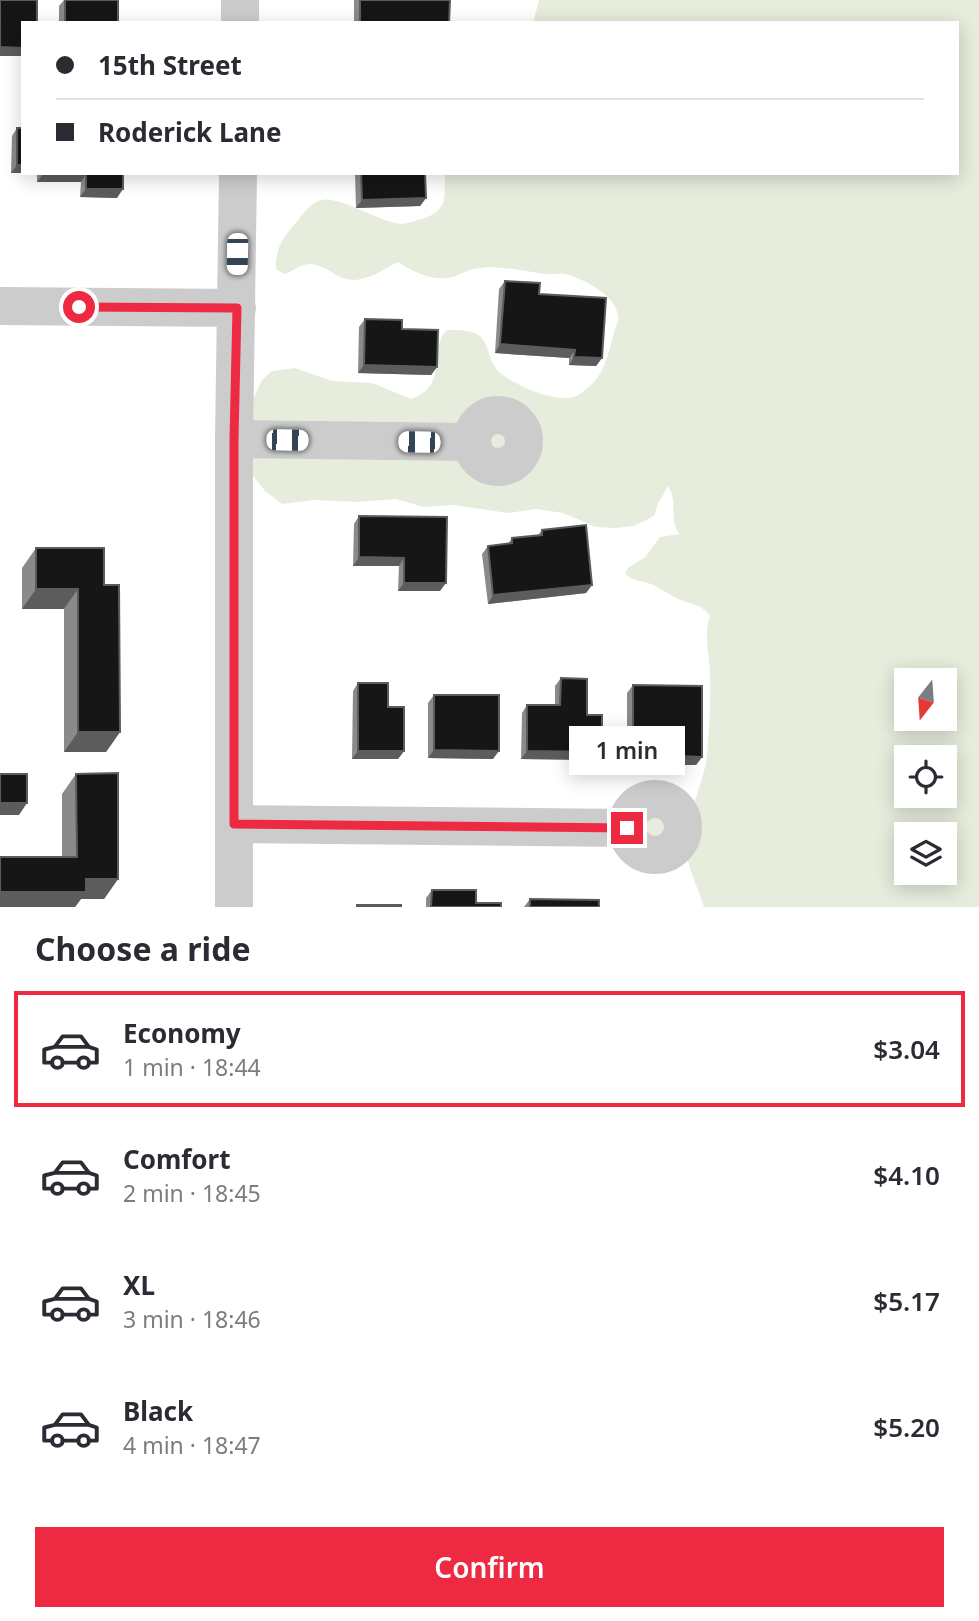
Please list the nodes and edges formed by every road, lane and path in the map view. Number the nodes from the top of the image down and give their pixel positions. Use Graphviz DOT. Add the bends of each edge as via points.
graph roads {
  1 [pos="240,0"];
  2 [pos="240,21"];
  3 [pos="238,175"];
  4 [pos="0,306"];
  5 [pos="237,308"];
  6 [pos="234,439"];
  7 [pos="471,442"];
  8 [pos="234,824"];
  9 [pos="627,828"];
  10 [pos="234,907"];
  1 -- 2 [label="street"];
  3 -- 5 [label="street"];
  4 -- 5 [label="street"];
  5 -- 6 [label="street"];
  6 -- 7 [label="street"];
  6 -- 8 [label="street"];
  8 -- 9 [label="street"];
  8 -- 10 [label="street"];
}
